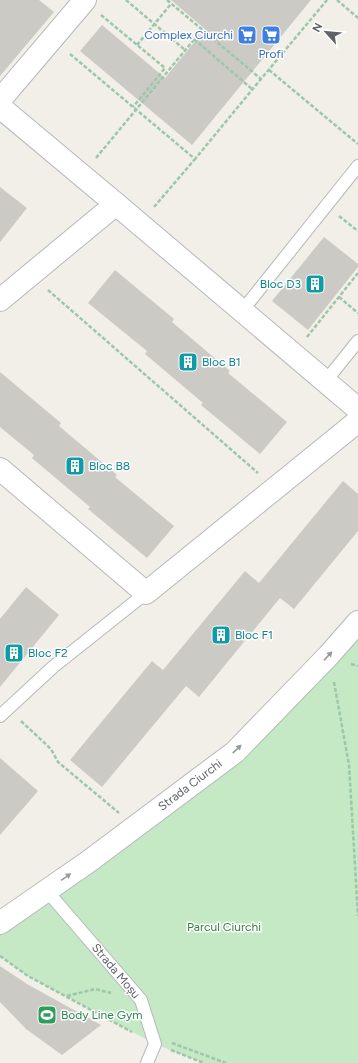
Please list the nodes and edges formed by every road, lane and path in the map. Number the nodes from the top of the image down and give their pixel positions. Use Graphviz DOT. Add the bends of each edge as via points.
graph roads {
  1 [pos="126,0"];
  2 [pos="167,0"];
  3 [pos="327,0"];
  4 [pos="336,0"];
  5 [pos="85,1"];
  6 [pos="171,4"];
  7 [pos="358,18"];
  8 [pos="154,24"];
  9 [pos="202,30"];
  10 [pos="53,39"];
  11 [pos="194,39"];
  12 [pos="137,44"];
  13 [pos="185,50"];
  14 [pos="167,69"];
  15 [pos="268,70"];
  16 [pos="261,79"];
  17 [pos="252,89"];
  18 [pos="0,100"];
  19 [pos="0,107"];
  20 [pos="133,107"];
  21 [pos="136,109"];
  22 [pos="358,144"];
  23 [pos="195,159"];
  24 [pos="358,166"];
  25 [pos="82,175"];
  26 [pos="116,204"];
  27 [pos="326,205"];
  28 [pos="140,225"];
  29 [pos="358,231"];
  30 [pos="358,273"];
  31 [pos="30,275"];
  32 [pos="339,297"];
  33 [pos="0,300"];
  34 [pos="242,311"];
  35 [pos="358,313"];
  36 [pos="358,342"];
  37 [pos="293,354"];
  38 [pos="325,382"];
  39 [pos="358,409"];
  40 [pos="358,421"];
  41 [pos="0,469"];
  42 [pos="275,488"];
  43 [pos="146,593"];
  44 [pos="358,622"];
  45 [pos="329,655"];
  46 [pos="358,666"];
  47 [pos="3,712"];
  48 [pos="136,827"];
  49 [pos="47,891"];
  50 [pos="358,916"];
  51 [pos="0,923"];
  52 [pos="0,956"];
  53 [pos="67,996"];
  54 [pos="141,1000"];
  55 [pos="131,1032"];
  56 [pos="155,1044"];
  57 [pos="147,1063"];
  58 [pos="226,1063"];
  1 -- 8 [label="path"];
  2 -- 6 [label="path"];
  3 -- 15 [label="path"];
  4 -- 7 [label="path"];
  5 -- 10 [label="street"];
  5 -- 12 [label="path"];
  6 -- 8 [label="path"];
  6 -- 9 [label="path"];
  8 -- 12 [label="path"];
  8 -- 13 [label="path"];
  9 -- 11 [label="path"];
  9 -- 16 [label="path"];
  10 -- 18 [label="street"];
  10 -- 20 [label="path"];
  11 -- 13 [label="path"];
  11 -- 17 [label="path"];
  12 -- 14 [label="path"];
  13 -- 14 [label="path"];
  14 -- 20 [label="path"];
  14 -- 21 [label="path"];
  15 -- 16 [label="path"];
  15 -- 22 [label="path"];
  16 -- 17 [label="path"];
  17 -- 23 [label="path"];
  19 -- 25 [label="street"];
  20 -- 21 [label="path"];
  21 -- 23 [label="path"];
  21 -- 25 [label="path"];
  23 -- 28 [label="path"];
  24 -- 27 [label="lane"];
  25 -- 26 [label="street"];
  26 -- 28 [label="street"];
  26 -- 31 [label="street"];
  27 -- 29 [label="path"];
  27 -- 34 [label="lane"];
  28 -- 34 [label="street"];
  30 -- 32 [label="path"];
  31 -- 33 [label="street"];
  31 -- 42 [label="path"];
  32 -- 35 [label="path"];
  32 -- 37 [label="path"];
  34 -- 37 [label="street"];
  36 -- 38 [label="lane"];
  37 -- 38 [label="street"];
  38 -- 39 [label="street"];
  40 -- 42 [label="street"];
  41 -- 43 [label="street"];
  42 -- 43 [label="street"];
  43 -- 47 [label="lane" via="53,666"];
  44 -- 45 [label="street, Strada Ciurchi"];
  45 -- 46 [label="path"];
  48 -- 45 [label="street, Strada Ciurchi, one-way" via="235,752"];
  45 -- 50 [label="path" via="350,765"];
  47 -- 48 [label="path" via="51,749 58,762"];
  49 -- 48 [label="street, Strada Ciurchi, one-way"];
  49 -- 51 [label="street, Strada Ciurchi"];
  49 -- 54 [label="lane, Strada Moșu"];
  52 -- 53 [label="path" via="28,976"];
  53 -- 54 [label="path" via="95,989"];
  53 -- 55 [label="path"];
  54 -- 56 [label="lane, Strada Moșu"];
  56 -- 57 [label="lane"];
  56 -- 58 [label="path" via="173,1043"];
}
